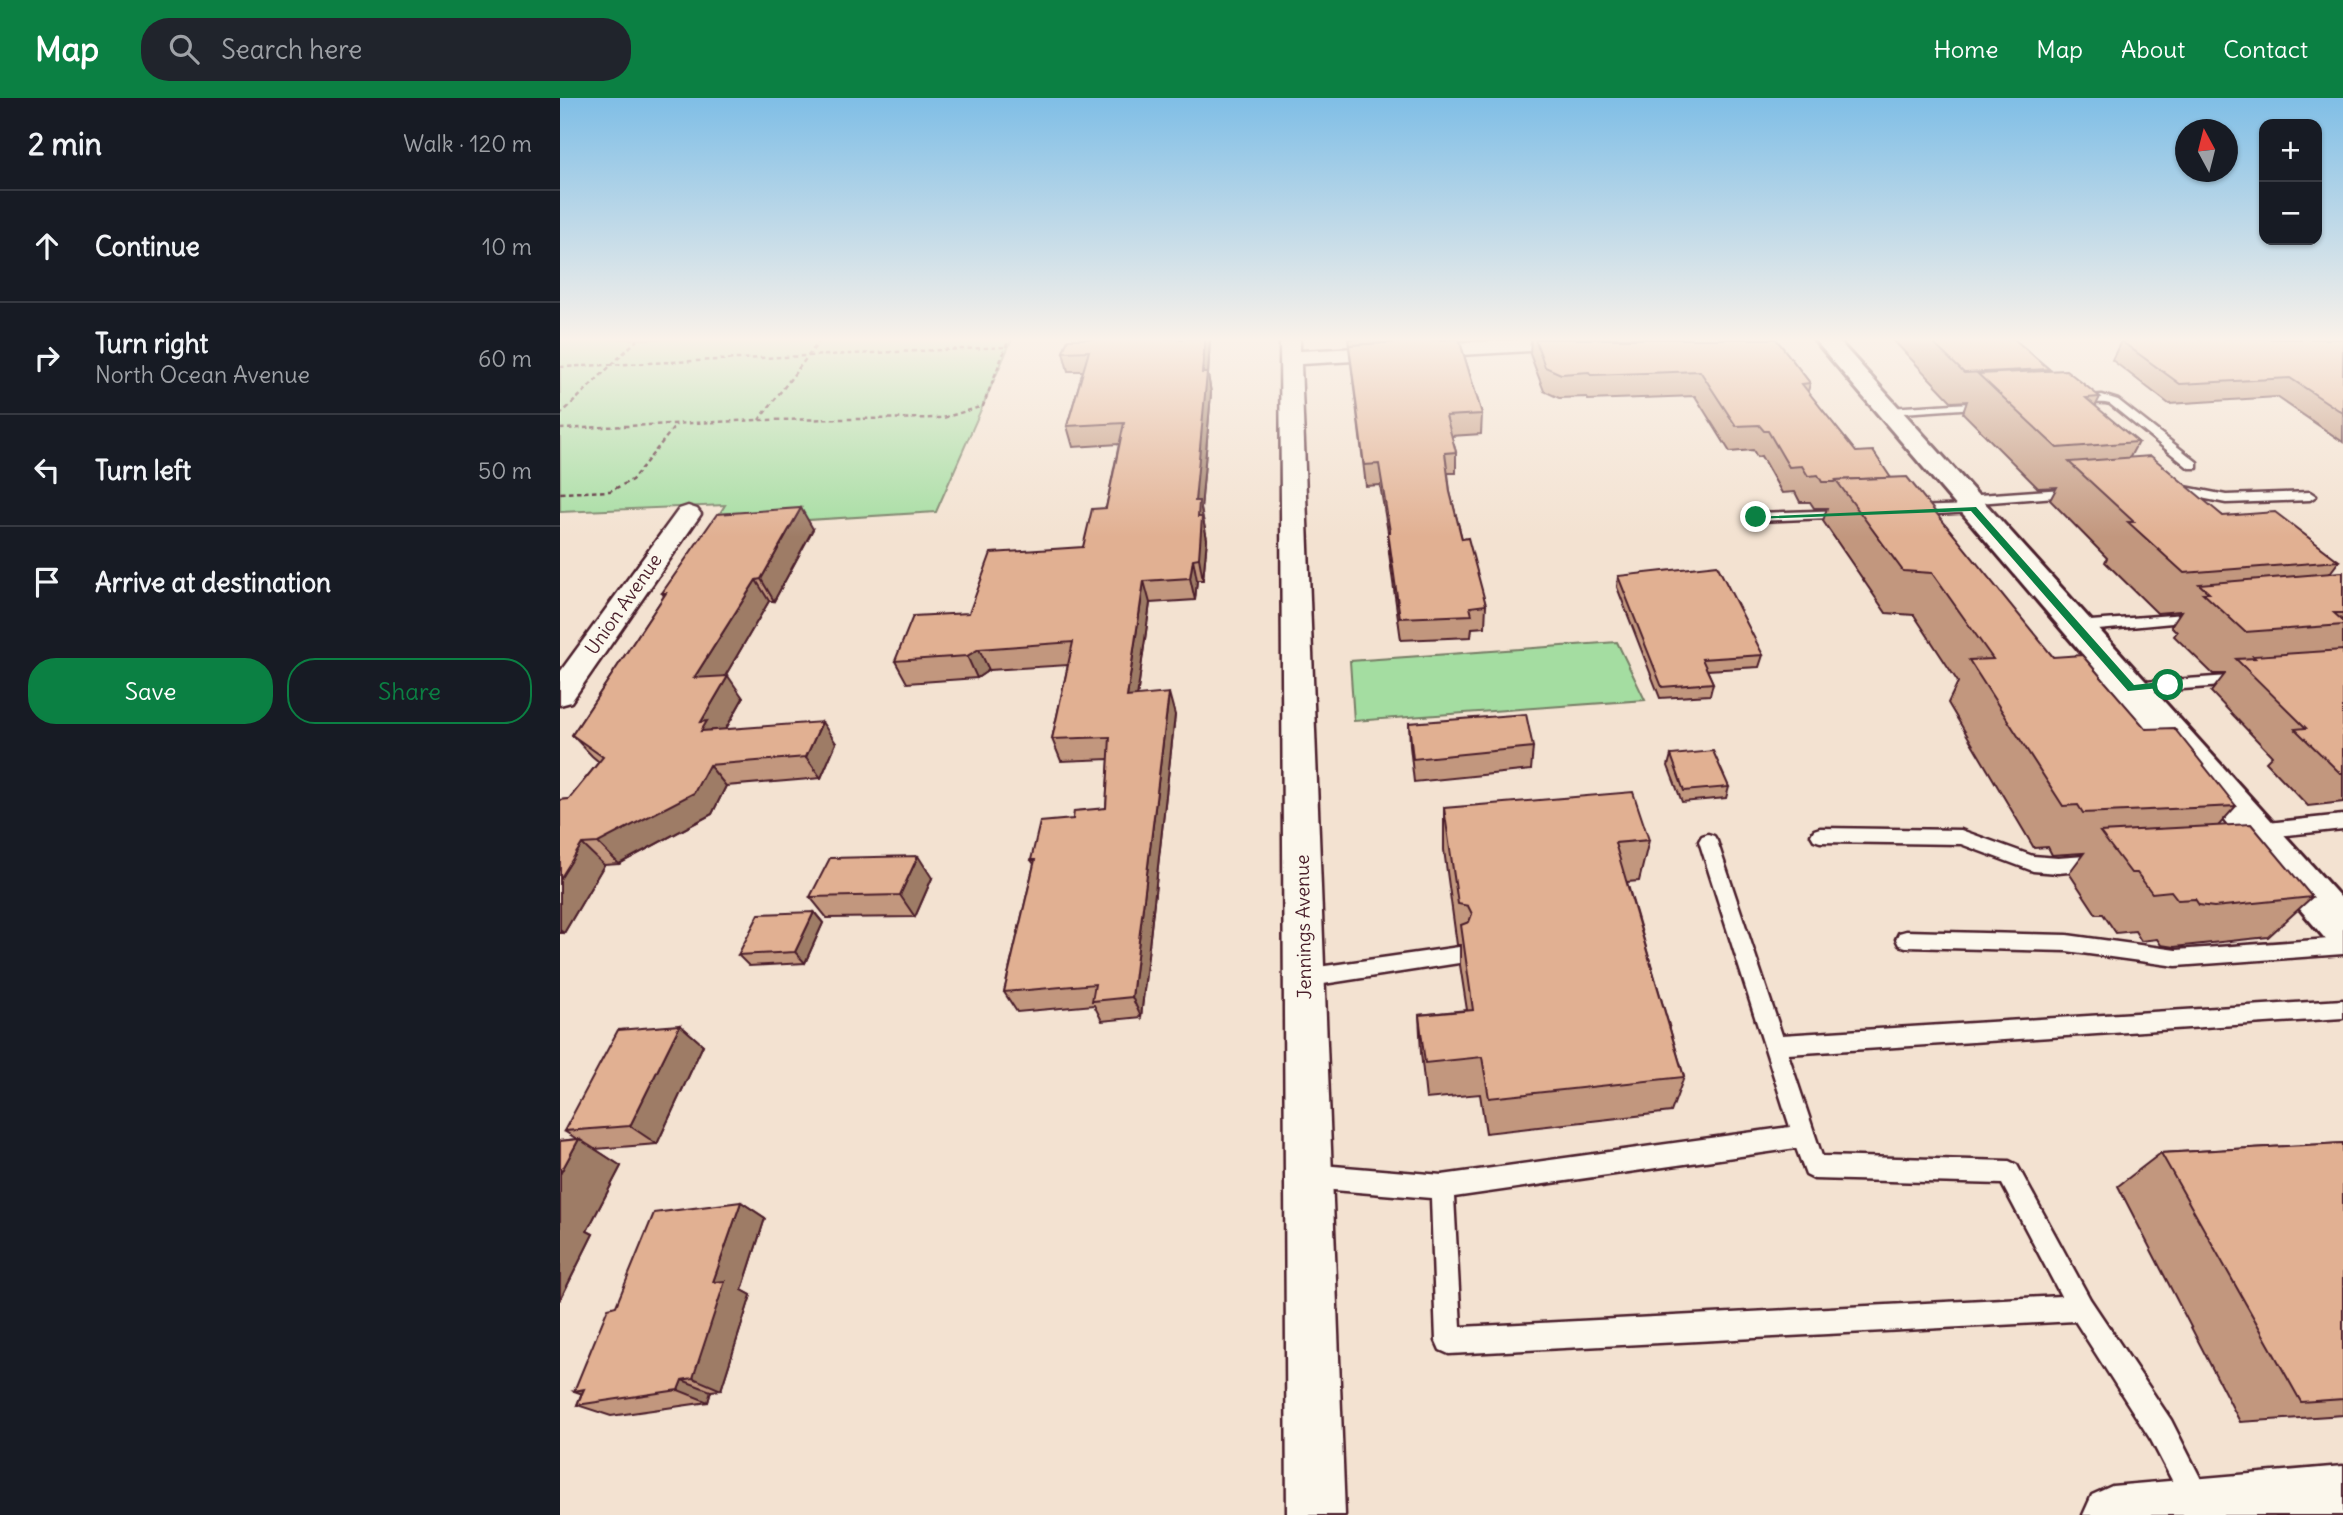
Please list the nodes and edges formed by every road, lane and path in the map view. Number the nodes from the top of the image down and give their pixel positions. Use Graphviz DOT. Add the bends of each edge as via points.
graph roads {
  1 [pos="770,405"];
  2 [pos="983,405"];
  3 [pos="1291,405"];
  4 [pos="1883,405"];
  5 [pos="1991,405"];
  6 [pos="2116,405"];
  7 [pos="1888,411"];
  8 [pos="759,420"];
  9 [pos="677,424"];
  10 [pos="560,429"];
  11 [pos="2193,465"];
  12 [pos="2164,488"];
  13 [pos="2088,491"];
  14 [pos="560,493"];
  15 [pos="2310,496"];
  16 [pos="1969,504"];
  17 [pos="1890,512"];
  18 [pos="1864,513"];
  19 [pos="688,514"];
  20 [pos="1756,517"];
  21 [pos="2208,616"];
  22 [pos="2077,626"];
  23 [pos="591,649"];
  24 [pos="560,650"];
  25 [pos="2260,679"];
  26 [pos="2131,688"];
  27 [pos="560,695"];
  28 [pos="2343,822"];
  29 [pos="1820,835"];
  30 [pos="1708,841"];
  31 [pos="2263,846"];
  32 [pos="2111,862"];
  33 [pos="2343,929"];
  34 [pos="1906,939"];
  35 [pos="2343,946"];
  36 [pos="1459,955"];
  37 [pos="1304,978"];
  38 [pos="2343,1009"];
  39 [pos="1775,1045"];
  40 [pos="1804,1136"];
  41 [pos="1309,1176"];
  42 [pos="1442,1187"];
  43 [pos="2081,1308"];
  44 [pos="2343,1495"];
  45 [pos="2202,1507"];
  46 [pos="1316,1515"];
  47 [pos="2112,1515"];
  1 -- 8 [label="path"];
  2 -- 8 [label="path" via="943,418"];
  3 -- 37 [label="street, Jennings Avenue"];
  4 -- 7 [label="street"];
  5 -- 7 [label="lane"];
  6 -- 11 [label="lane"];
  7 -- 16 [label="street"];
  8 -- 9 [label="path"];
  9 -- 10 [label="path"];
  9 -- 14 [label="path" via="632,480 610,491"];
  12 -- 15 [label="lane" via="2226,499"];
  13 -- 16 [label="lane"];
  16 -- 17 [label="lane"];
  16 -- 22 [label="street"];
  18 -- 20 [label="lane"];
  19 -- 23 [label="street, Union Avenue"];
  21 -- 22 [label="lane"];
  22 -- 26 [label="street"];
  23 -- 24 [label="street"];
  23 -- 27 [label="street, Union Avenue"];
  25 -- 26 [label="lane"];
  26 -- 31 [label="street"];
  28 -- 31 [label="lane"];
  29 -- 32 [label="lane" via="1961,837 2044,865"];
  30 -- 39 [label="lane"];
  31 -- 33 [label="street"];
  34 -- 35 [label="lane" via="2067,943 2176,958"];
  36 -- 37 [label="lane"];
  37 -- 41 [label="street, Jennings Avenue"];
  38 -- 39 [label="lane"];
  39 -- 40 [label="lane"];
  40 -- 42 [label="lane"];
  40 -- 43 [label="lane" via="1814,1167 2009,1173"];
  41 -- 42 [label="lane"];
  41 -- 46 [label="street, Jennings Avenue"];
  42 -- 43 [label="lane" via="1449,1341"];
  43 -- 45 [label="lane" via="2161,1430"];
  44 -- 45 [label="street"];
  45 -- 47 [label="street"];
}
